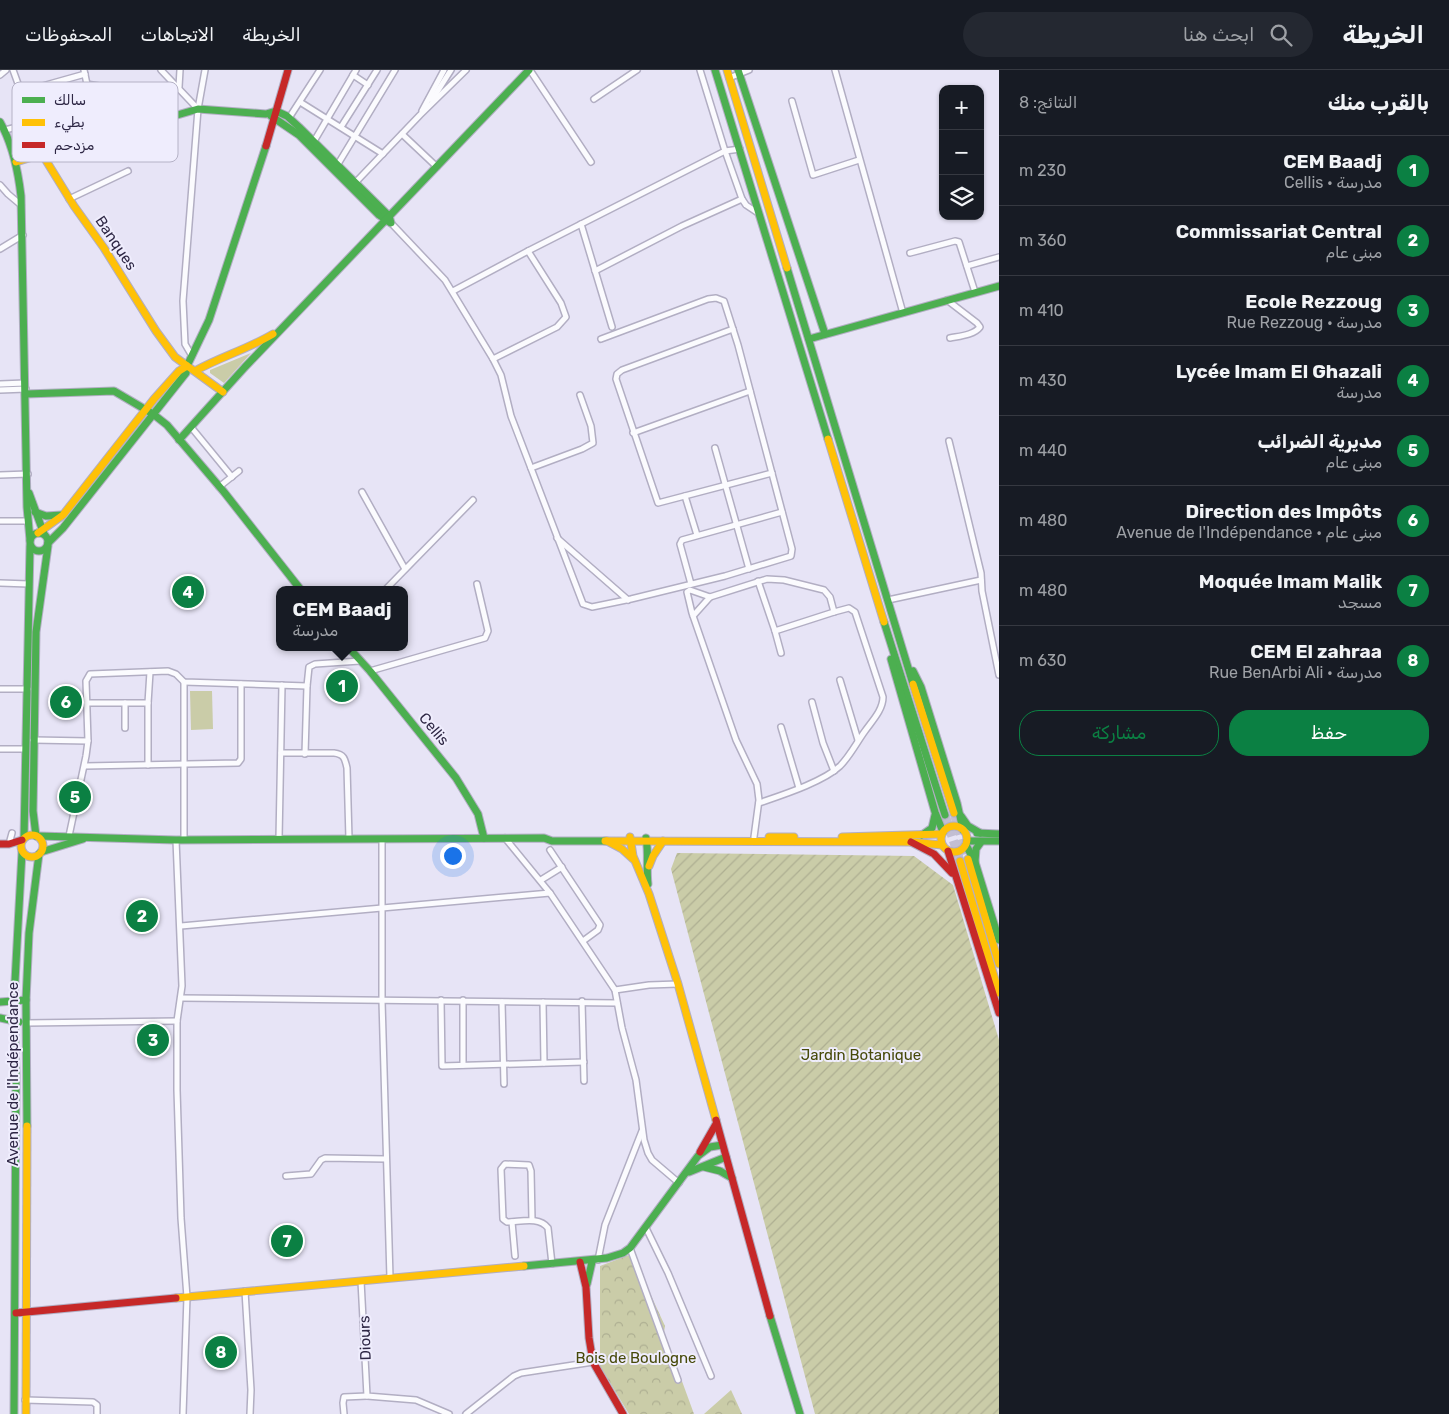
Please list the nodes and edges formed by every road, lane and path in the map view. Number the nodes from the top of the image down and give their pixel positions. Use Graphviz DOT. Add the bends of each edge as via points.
graph roads {
  1 [pos="6,70"];
  2 [pos="13,70"];
  3 [pos="162,70"];
  4 [pos="180,70"];
  5 [pos="205,70"];
  6 [pos="288,70"];
  7 [pos="320,70"];
  8 [pos="377,70"];
  9 [pos="395,70"];
  10 [pos="444,70"];
  11 [pos="452,70"];
  12 [pos="466,70"];
  13 [pos="530,70"];
  14 [pos="637,70"];
  15 [pos="700,70"];
  16 [pos="715,70"];
  17 [pos="727,70"];
  18 [pos="749,70"];
  19 [pos="835,70"];
  20 [pos="84,72"];
  21 [pos="738,72"];
  22 [pos="354,73"];
  23 [pos="0,75"];
  24 [pos="729,78"];
  25 [pos="17,82"];
  26 [pos="52,82"];
  27 [pos="174,82"];
  28 [pos="368,85"];
  29 [pos="179,87"];
  30 [pos="594,99"];
  31 [pos="792,101"];
  32 [pos="300,102"];
  33 [pos="428,107"];
  34 [pos="198,109"];
  35 [pos="276,111"];
  36 [pos="266,114"];
  37 [pos="178,115"];
  38 [pos="420,115"];
  39 [pos="289,118"];
  40 [pos="327,118"];
  41 [pos="274,119"];
  42 [pos="0,122"];
  43 [pos="341,127"];
  44 [pos="12,128"];
  45 [pos="5,130"];
  46 [pos="402,134"];
  47 [pos="356,136"];
  48 [pos="312,144"];
  49 [pos="740,149"];
  50 [pos="12,150"];
  51 [pos="725,152"];
  52 [pos="383,154"];
  53 [pos="859,160"];
  54 [pos="16,162"];
  55 [pos="47,162"];
  56 [pos="591,162"];
  57 [pos="338,164"];
  58 [pos="437,167"];
  59 [pos="128,171"];
  60 [pos="354,184"];
  61 [pos="0,185"];
  62 [pos="69,199"];
  63 [pos="742,199"];
  64 [pos="22,206"];
  65 [pos="760,215"];
  66 [pos="388,219"];
  67 [pos="580,224"];
  68 [pos="23,235"];
  69 [pos="0,249"];
  70 [pos="528,251"];
  71 [pos="910,253"];
  72 [pos="999,257"];
  73 [pos="967,266"];
  74 [pos="595,271"];
  75 [pos="999,286"];
  76 [pos="453,291"];
  77 [pos="974,292"];
  78 [pos="947,300"];
  79 [pos="903,313"];
  80 [pos="289,321"];
  81 [pos="612,327"];
  82 [pos="733,329"];
  83 [pos="825,334"];
  84 [pos="950,338"];
  85 [pos="601,339"];
  86 [pos="810,339"];
  87 [pos="192,356"];
  88 [pos="494,359"];
  89 [pos="187,366"];
  90 [pos="195,372"];
  91 [pos="0,384"];
  92 [pos="26,389"];
  93 [pos="0,390"];
  94 [pos="750,391"];
  95 [pos="223,392"];
  96 [pos="580,395"];
  97 [pos="145,410"];
  98 [pos="152,414"];
  99 [pos="191,427"];
  100 [pos="634,433"];
  101 [pos="179,440"];
  102 [pos="949,441"];
  103 [pos="715,448"];
  104 [pos="531,468"];
  105 [pos="238,471"];
  106 [pos="772,473"];
  107 [pos="28,474"];
  108 [pos="0,475"];
  109 [pos="232,477"];
  110 [pos="27,485"];
  111 [pos="725,486"];
  112 [pos="219,487"];
  113 [pos="362,492"];
  114 [pos="685,496"];
  115 [pos="473,500"];
  116 [pos="35,512"];
  117 [pos="782,512"];
  118 [pos="63,515"];
  119 [pos="0,521"];
  120 [pos="28,521"];
  121 [pos="736,524"];
  122 [pos="41,532"];
  123 [pos="697,535"];
  124 [pos="557,538"];
  125 [pos="30,543"];
  126 [pos="48,544"];
  127 [pos="749,569"];
  128 [pos="405,570"];
  129 [pos="981,580"];
  130 [pos="758,581"];
  131 [pos="0,583"];
  132 [pos="29,584"];
  133 [pos="477,584"];
  134 [pos="691,584"];
  135 [pos="298,586"];
  136 [pos="389,586"];
  137 [pos="710,596"];
  138 [pos="628,600"];
  139 [pos="888,600"];
  140 [pos="834,612"];
  141 [pos="693,616"];
  142 [pos="775,631"];
  143 [pos="889,637"];
  144 [pos="351,651"];
  145 [pos="781,653"];
  146 [pos="360,661"];
  147 [pos="370,671"];
  148 [pos="150,672"];
  149 [pos="999,675"];
  150 [pos="840,680"];
  151 [pos="184,682"];
  152 [pos="241,684"];
  153 [pos="282,685"];
  154 [pos="307,686"];
  155 [pos="0,689"];
  156 [pos="28,689"];
  157 [pos="812,702"];
  158 [pos="87,703"];
  159 [pos="125,703"];
  160 [pos="148,703"];
  161 [pos="781,727"];
  162 [pos="125,728"];
  163 [pos="33,740"];
  164 [pos="858,740"];
  165 [pos="88,741"];
  166 [pos="0,749"];
  167 [pos="26,749"];
  168 [pos="281,753"];
  169 [pos="305,754"];
  170 [pos="184,764"];
  171 [pos="148,765"];
  172 [pos="85,766"];
  173 [pos="834,770"];
  174 [pos="800,788"];
  175 [pos="759,803"];
  176 [pos="935,812"];
  177 [pos="957,814"];
  178 [pos="945,815"];
  179 [pos="965,831"];
  180 [pos="12,833"];
  181 [pos="942,833"];
  182 [pos="980,833"];
  183 [pos="999,834"];
  184 [pos="922,835"];
  185 [pos="37,836"];
  186 [pos="69,836"];
  187 [pos="754,837"];
  188 [pos="88,838"];
  189 [pos="484,838"];
  190 [pos="505,838"];
  191 [pos="544,838"];
  192 [pos="630,838"];
  193 [pos="23,839"];
  194 [pos="279,839"];
  195 [pos="349,839"];
  196 [pos="382,839"];
  197 [pos="646,839"];
  198 [pos="180,840"];
  199 [pos="605,840"];
  200 [pos="664,841"];
  201 [pos="999,841"];
  202 [pos="911,842"];
  203 [pos="981,842"];
  204 [pos="967,843"];
  205 [pos="0,844"];
  206 [pos="9,844"];
  207 [pos="942,845"];
  208 [pos="22,850"];
  209 [pos="550,850"];
  210 [pos="948,851"];
  211 [pos="40,853"];
  212 [pos="968,859"];
  213 [pos="635,861"];
  214 [pos="960,861"];
  215 [pos="975,862"];
  216 [pos="562,867"];
  217 [pos="646,874"];
  218 [pos="541,880"];
  219 [pos="958,883"];
  220 [pos="550,893"];
  221 [pos="649,894"];
  222 [pos="381,909"];
  223 [pos="181,926"];
  224 [pos="999,940"];
  225 [pos="583,941"];
  226 [pos="999,964"];
  227 [pos="678,984"];
  228 [pos="615,990"];
  229 [pos="999,993"];
  230 [pos="180,998"];
  231 [pos="14,1000"];
  232 [pos="26,1000"];
  233 [pos="382,1000"];
  234 [pos="441,1000"];
  235 [pos="463,1000"];
  236 [pos="582,1001"];
  237 [pos="0,1002"];
  238 [pos="502,1002"];
  239 [pos="543,1002"];
  240 [pos="617,1003"];
  241 [pos="999,1013"];
  242 [pos="0,1019"];
  243 [pos="177,1020"];
  244 [pos="15,1022"];
  245 [pos="26,1023"];
  246 [pos="16,1035"];
  247 [pos="584,1062"];
  248 [pos="503,1064"];
  249 [pos="544,1064"];
  250 [pos="463,1065"];
  251 [pos="16,1075"];
  252 [pos="27,1075"];
  253 [pos="584,1081"];
  254 [pos="504,1084"];
  255 [pos="16,1112"];
  256 [pos="27,1112"];
  257 [pos="716,1124"];
  258 [pos="643,1129"];
  259 [pos="722,1146"];
  260 [pos="698,1156"];
  261 [pos="726,1157"];
  262 [pos="386,1159"];
  263 [pos="696,1168"];
  264 [pos="686,1174"];
  265 [pos="286,1176"];
  266 [pos="732,1178"];
  267 [pos="679,1183"];
  268 [pos="532,1220"];
  269 [pos="512,1222"];
  270 [pos="646,1228"];
  271 [pos="630,1248"];
  272 [pos="515,1256"];
  273 [pos="595,1261"];
  274 [pos="580,1262"];
  275 [pos="552,1264"];
  276 [pos="390,1278"];
  277 [pos="361,1281"];
  278 [pos="586,1287"];
  279 [pos="245,1291"];
  280 [pos="187,1297"];
  281 [pos="16,1313"];
  282 [pos="27,1313"];
  283 [pos="593,1362"];
  284 [pos="711,1376"];
  285 [pos="678,1380"];
  286 [pos="367,1396"];
  287 [pos="26,1400"];
  288 [pos="14,1414"];
  289 [pos="26,1414"];
  290 [pos="97,1414"];
  291 [pos="183,1414"];
  292 [pos="250,1414"];
  293 [pos="344,1414"];
  294 [pos="450,1414"];
  295 [pos="466,1414"];
  296 [pos="623,1414"];
  297 [pos="800,1414"];
  1 -- 23 [label="street"];
  2 -- 25 [label="street"];
  3 -- 27 [label="street"];
  4 -- 29 [label="street"];
  5 -- 34 [label="street"];
  6 -- 35 [label="main road"];
  7 -- 32 [label="street"];
  8 -- 28 [label="street"];
  9 -- 47 [label="street"];
  10 -- 38 [label="street"];
  11 -- 33 [label="street"];
  12 -- 33 [label="street"];
  13 -- 56 [label="street"];
  13 -- 58 [label="main road"];
  14 -- 30 [label="street"];
  15 -- 51 [label="street"];
  16 -- 49 [label="main road"];
  17 -- 24 [label="main road"];
  18 -- 21 [label="street"];
  19 -- 53 [label="street"];
  20 -- 26 [label="street"];
  21 -- 24 [label="street"];
  21 -- 83 [label="main road"];
  22 -- 28 [label="street"];
  22 -- 40 [label="street"];
  24 -- 86 [label="main road"];
  28 -- 43 [label="street"];
  29 -- 34 [label="street"];
  31 -- 53 [label="street" via="813,175"];
  32 -- 39 [label="street"];
  32 -- 40 [label="street"];
  33 -- 38 [label="street"];
  34 -- 36 [label="main road"];
  34 -- 37 [label="main road"];
  34 -- 87 [label="street" via="183,301 185,344"];
  35 -- 36 [label="main road"];
  35 -- 39 [label="main road"];
  35 -- 41 [label="main road"];
  36 -- 41 [label="main road"];
  38 -- 46 [label="street"];
  39 -- 48 [label="main road"];
  40 -- 43 [label="street"];
  40 -- 48 [label="street"];
  41 -- 48 [label="main road"];
  41 -- 87 [label="main road" via="209,320"];
  42 -- 45 [label="main road"];
  43 -- 47 [label="street"];
  44 -- 45 [label="street"];
  45 -- 50 [label="main road"];
  46 -- 52 [label="street"];
  46 -- 58 [label="street"];
  47 -- 52 [label="street"];
  47 -- 57 [label="street"];
  48 -- 57 [label="main road"];
  48 -- 60 [label="main road"];
  49 -- 51 [label="street"];
  49 -- 65 [label="main road"];
  51 -- 63 [label="street"];
  51 -- 67 [label="street"];
  52 -- 60 [label="street"];
  53 -- 79 [label="street"];
  54 -- 64 [label="main road"];
  55 -- 62 [label="main road, Banques"];
  57 -- 60 [label="main road"];
  58 -- 66 [label="main road"];
  59 -- 62 [label="street"];
  60 -- 66 [label="main road"];
  61 -- 64 [label="street"];
  62 -- 89 [label="main road, Banques" via="156,331 175,357"];
  63 -- 65 [label="street"];
  63 -- 74 [label="street"];
  64 -- 68 [label="main road"];
  65 -- 143 [label="main road"];
  66 -- 76 [label="street"];
  66 -- 80 [label="main road"];
  67 -- 70 [label="street"];
  67 -- 74 [label="street"];
  68 -- 69 [label="street"];
  68 -- 92 [label="main road"];
  70 -- 76 [label="street"];
  70 -- 88 [label="street" via="561,303 566,317 557,327"];
  71 -- 73 [label="street" via="958,241"];
  72 -- 73 [label="street"];
  73 -- 77 [label="street"];
  74 -- 81 [label="street"];
  75 -- 77 [label="main road"];
  76 -- 88 [label="street"];
  77 -- 78 [label="main road"];
  78 -- 79 [label="main road"];
  78 -- 84 [label="street" via="980,327"];
  79 -- 83 [label="main road"];
  80 -- 90 [label="main road" via="254,345 210,362"];
  80 -- 95 [label="main road"];
  82 -- 85 [label="street" via="726,304 716,298"];
  82 -- 94 [label="street"];
  82 -- 100 [label="street" via="618,372 616,379"];
  83 -- 86 [label="main road"];
  86 -- 139 [label="main road"];
  87 -- 89 [label="main road"];
  88 -- 104 [label="street"];
  89 -- 90 [label="main road, Banques"];
  89 -- 97 [label="main road"];
  89 -- 98 [label="main road" via="183,378"];
  90 -- 95 [label="main road, Banques"];
  91 -- 92 [label="street"];
  92 -- 93 [label="street"];
  92 -- 97 [label="main road" via="114,391"];
  92 -- 107 [label="main road"];
  94 -- 100 [label="street"];
  94 -- 106 [label="street"];
  95 -- 99 [label="main road"];
  96 -- 104 [label="street" via="594,443"];
  97 -- 98 [label="main road"];
  97 -- 118 [label="main road"];
  98 -- 101 [label="main road"];
  98 -- 126 [label="main road"];
  99 -- 101 [label="main road"];
  99 -- 109 [label="street"];
  100 -- 114 [label="street" via="658,503"];
  101 -- 112 [label="main road"];
  102 -- 129 [label="street"];
  103 -- 111 [label="street"];
  104 -- 124 [label="street"];
  105 -- 109 [label="street"];
  106 -- 111 [label="street"];
  106 -- 117 [label="street"];
  107 -- 108 [label="street"];
  107 -- 110 [label="main road"];
  109 -- 112 [label="street"];
  110 -- 116 [label="main road"];
  110 -- 120 [label="main road"];
  111 -- 114 [label="street"];
  111 -- 121 [label="street"];
  112 -- 135 [label="main road"];
  113 -- 128 [label="street"];
  114 -- 123 [label="street"];
  115 -- 128 [label="street"];
  116 -- 118 [label="main road" via="46,516"];
  116 -- 122 [label="main road"];
  117 -- 121 [label="street"];
  117 -- 127 [label="street" via="792,554"];
  118 -- 122 [label="main road"];
  119 -- 120 [label="street"];
  120 -- 125 [label="main road"];
  121 -- 123 [label="street"];
  121 -- 127 [label="street"];
  122 -- 125 [label="main road" via="33,535"];
  122 -- 126 [label="main road"];
  123 -- 134 [label="street" via="682,540 680,544"];
  124 -- 138 [label="street"];
  124 -- 138 [label="street" via="583,604 592,607"];
  125 -- 126 [label="main road" via="35,551 41,552"];
  125 -- 132 [label="main road"];
  126 -- 163 [label="main road" via="36,632"];
  127 -- 134 [label="street"];
  128 -- 136 [label="street"];
  129 -- 139 [label="street"];
  129 -- 149 [label="street"];
  130 -- 137 [label="street"];
  130 -- 140 [label="street" via="784,580 824,590 830,597"];
  130 -- 142 [label="street"];
  131 -- 132 [label="street"];
  132 -- 156 [label="main road"];
  133 -- 147 [label="street" via="488,630 485,638"];
  134 -- 138 [label="street"];
  137 -- 141 [label="street"];
  137 -- 141 [label="street" via="688,591"];
  139 -- 177 [label="main road" via="921,713"];
  140 -- 142 [label="street"];
  140 -- 164 [label="street" via="849,608 855,612 883,697 881,708"];
  141 -- 175 [label="street" via="736,740 757,784"];
  142 -- 145 [label="street"];
  143 -- 176 [label="main road" via="893,673"];
  143 -- 178 [label="main road"];
  144 -- 146 [label="main road, Cellis"];
  146 -- 147 [label="main road, Cellis"];
  146 -- 154 [label="street" via="311,665"];
  147 -- 189 [label="main road, Cellis" via="456,778 478,814"];
  148 -- 151 [label="street" via="172,672"];
  148 -- 158 [label="street" via="90,674 86,681"];
  148 -- 160 [label="street"];
  150 -- 164 [label="street"];
  151 -- 152 [label="street"];
  151 -- 170 [label="street"];
  152 -- 153 [label="street"];
  152 -- 170 [label="street" via="240,762"];
  153 -- 154 [label="street"];
  153 -- 168 [label="street"];
  154 -- 169 [label="street"];
  155 -- 156 [label="street"];
  156 -- 167 [label="main road"];
  157 -- 173 [label="street"];
  158 -- 159 [label="street"];
  158 -- 165 [label="street"];
  159 -- 160 [label="street"];
  159 -- 162 [label="street"];
  160 -- 171 [label="street"];
  161 -- 174 [label="street"];
  163 -- 165 [label="street"];
  163 -- 185 [label="main road" via="33,810"];
  164 -- 173 [label="street"];
  165 -- 172 [label="street"];
  166 -- 167 [label="street"];
  167 -- 193 [label="main road"];
  168 -- 169 [label="street"];
  168 -- 194 [label="street"];
  169 -- 195 [label="street" via="334,753 344,758"];
  170 -- 171 [label="street"];
  170 -- 198 [label="street"];
  171 -- 172 [label="street"];
  172 -- 186 [label="street"];
  173 -- 174 [label="street"];
  174 -- 175 [label="street"];
  175 -- 187 [label="street"];
  176 -- 181 [label="main road"];
  176 -- 184 [label="main road" via="932,828"];
  177 -- 179 [label="main road"];
  177 -- 182 [label="main road"];
  179 -- 181 [label="main road" via="952,826"];
  179 -- 182 [label="main road"];
  179 -- 204 [label="main road"];
  180 -- 206 [label="street"];
  181 -- 184 [label="main road"];
  181 -- 207 [label="main road"];
  182 -- 183 [label="main road"];
  184 -- 187 [label="main road"];
  185 -- 186 [label="main road"];
  185 -- 193 [label="main road"];
  185 -- 211 [label="main road" via="43,846"];
  186 -- 188 [label="main road"];
  187 -- 197 [label="main road"];
  188 -- 198 [label="main road"];
  188 -- 211 [label="main road"];
  189 -- 190 [label="main road"];
  189 -- 196 [label="main road"];
  190 -- 191 [label="main road"];
  190 -- 218 [label="street"];
  191 -- 192 [label="main road"];
  191 -- 199 [label="main road"];
  192 -- 197 [label="main road"];
  192 -- 199 [label="main road"];
  192 -- 213 [label="main road"];
  193 -- 206 [label="main road"];
  193 -- 208 [label="main road"];
  194 -- 195 [label="main road"];
  194 -- 198 [label="main road"];
  195 -- 196 [label="main road"];
  196 -- 222 [label="street"];
  197 -- 200 [label="main road"];
  197 -- 217 [label="main road"];
  198 -- 223 [label="street"];
  199 -- 213 [label="main road"];
  200 -- 202 [label="main road"];
  200 -- 217 [label="main road"];
  201 -- 203 [label="main road"];
  202 -- 207 [label="main road"];
  202 -- 219 [label="main road" via="941,859"];
  203 -- 204 [label="main road"];
  203 -- 215 [label="main road" via="976,849"];
  204 -- 210 [label="main road" via="958,852"];
  204 -- 215 [label="main road"];
  205 -- 206 [label="main road"];
  206 -- 208 [label="main road"];
  207 -- 210 [label="main road"];
  208 -- 211 [label="main road" via="30,857"];
  208 -- 231 [label="main road"];
  209 -- 216 [label="street"];
  210 -- 219 [label="main road"];
  211 -- 232 [label="main road, Avenue de l'Indépendance" via="29,933"];
  212 -- 226 [label="main road"];
  213 -- 221 [label="main road"];
  214 -- 229 [label="main road"];
  215 -- 224 [label="main road"];
  216 -- 218 [label="street"];
  216 -- 225 [label="street" via="600,925"];
  217 -- 221 [label="main road"];
  218 -- 220 [label="street"];
  219 -- 241 [label="main road"];
  220 -- 222 [label="street"];
  220 -- 225 [label="street"];
  221 -- 227 [label="main road"];
  222 -- 223 [label="street"];
  222 -- 233 [label="street"];
  223 -- 230 [label="street"];
  225 -- 228 [label="street"];
  227 -- 228 [label="street"];
  227 -- 257 [label="main road"];
  228 -- 240 [label="street"];
  230 -- 233 [label="street"];
  230 -- 243 [label="street"];
  231 -- 232 [label="main road"];
  231 -- 237 [label="main road"];
  231 -- 244 [label="main road"];
  232 -- 245 [label="main road, Avenue de l'Indépendance"];
  233 -- 234 [label="street"];
  233 -- 262 [label="street"];
  234 -- 235 [label="street"];
  234 -- 250 [label="street" via="442,1066"];
  235 -- 238 [label="street"];
  235 -- 250 [label="street"];
  236 -- 239 [label="street"];
  236 -- 240 [label="street"];
  236 -- 247 [label="street"];
  238 -- 239 [label="street"];
  238 -- 248 [label="street"];
  239 -- 249 [label="street"];
  240 -- 258 [label="street" via="631,1055"];
  242 -- 244 [label="main road"];
  242 -- 246 [label="main road"];
  243 -- 245 [label="street"];
  243 -- 280 [label="street" via="181,1218"];
  244 -- 245 [label="main road"];
  244 -- 246 [label="main road"];
  245 -- 252 [label="main road, Avenue de l'Indépendance"];
  246 -- 251 [label="main road"];
  247 -- 249 [label="street"];
  247 -- 253 [label="street"];
  248 -- 249 [label="street"];
  248 -- 250 [label="street"];
  248 -- 254 [label="street"];
  251 -- 252 [label="main road"];
  251 -- 255 [label="main road"];
  252 -- 256 [label="main road, Avenue de l'Indépendance"];
  255 -- 256 [label="main road"];
  255 -- 281 [label="main road"];
  256 -- 282 [label="main road, Avenue de l'Indépendance"];
  257 -- 259 [label="main road"];
  257 -- 260 [label="main road"];
  258 -- 267 [label="street" via="652,1160"];
  258 -- 273 [label="street" via="605,1225"];
  259 -- 260 [label="main road" via="710,1147"];
  259 -- 261 [label="main road"];
  260 -- 264 [label="main road"];
  261 -- 263 [label="main road"];
  261 -- 266 [label="main road"];
  262 -- 265 [label="street" via="325,1158 311,1174"];
  262 -- 276 [label="street"];
  263 -- 264 [label="main road"];
  263 -- 266 [label="main road" via="713,1169"];
  264 -- 267 [label="main road"];
  266 -- 297 [label="main road"];
  267 -- 270 [label="main road"];
  268 -- 269 [label="street"];
  268 -- 269 [label="street" via="529,1165 505,1164 501,1169 503,1219"];
  268 -- 275 [label="street" via="540,1221 548,1228"];
  269 -- 272 [label="street"];
  270 -- 271 [label="main road"];
  270 -- 284 [label="street"];
  271 -- 273 [label="main road"];
  271 -- 285 [label="street"];
  273 -- 274 [label="main road"];
  273 -- 278 [label="main road"];
  274 -- 275 [label="main road"];
  274 -- 278 [label="main road"];
  275 -- 276 [label="main road"];
  276 -- 277 [label="main road"];
  277 -- 279 [label="main road"];
  277 -- 286 [label="street, Diours"];
  278 -- 283 [label="main road"];
  279 -- 280 [label="main road"];
  279 -- 292 [label="street"];
  280 -- 282 [label="main road"];
  280 -- 291 [label="street"];
  281 -- 282 [label="main road"];
  281 -- 288 [label="main road"];
  282 -- 287 [label="main road, Avenue de l'Indépendance"];
  283 -- 295 [label="street" via="521,1373"];
  283 -- 296 [label="main road"];
  286 -- 293 [label="street" via="344,1397"];
  286 -- 294 [label="street" via="416,1400"];
  287 -- 289 [label="main road, Avenue de l'Indépendance"];
  287 -- 290 [label="street" via="93,1402 97,1405"];
}
